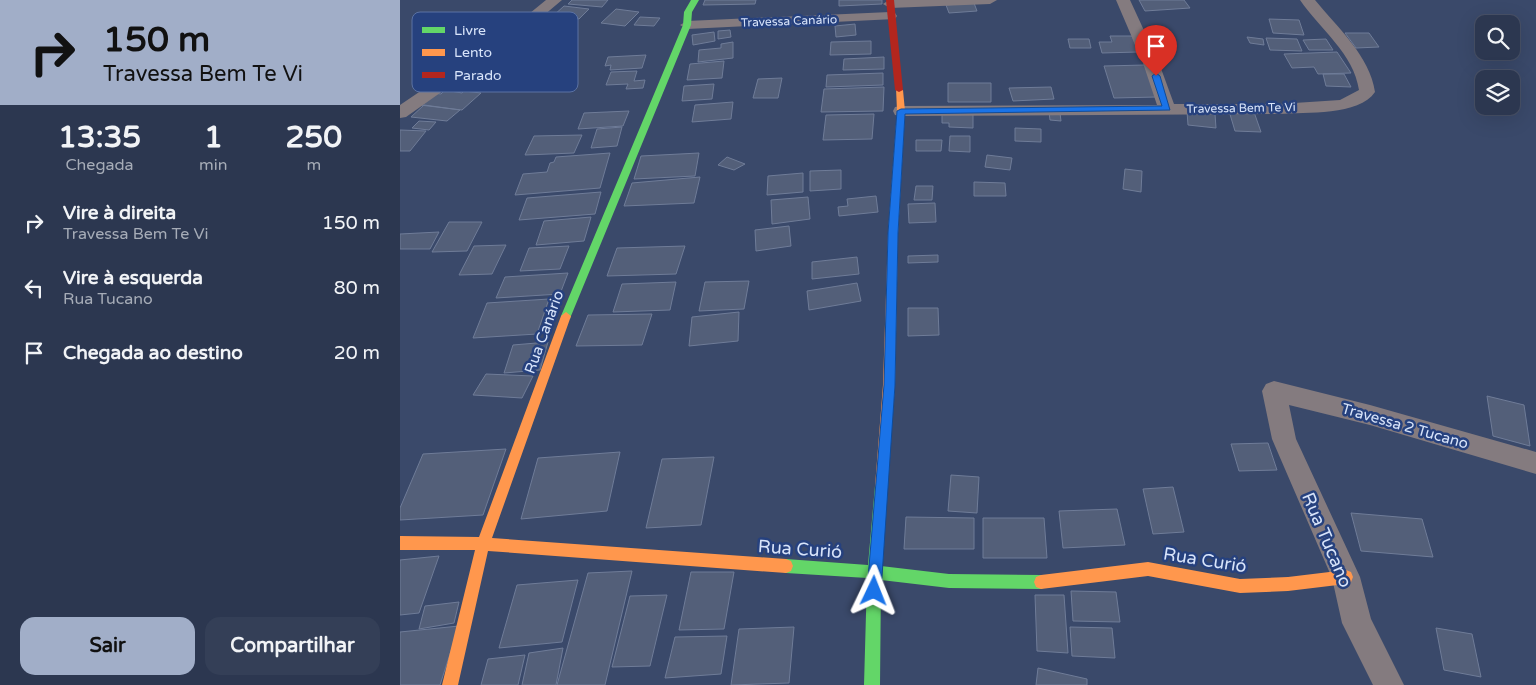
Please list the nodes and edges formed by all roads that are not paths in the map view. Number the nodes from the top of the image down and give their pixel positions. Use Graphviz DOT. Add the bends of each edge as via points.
graph roads {
  1 [pos="555,0"];
  2 [pos="695,0"];
  3 [pos="990,0"];
  4 [pos="1123,0"];
  5 [pos="1307,0"];
  6 [pos="890,7"];
  7 [pos="540,12"];
  8 [pos="687,25"];
  9 [pos="430,92"];
  10 [pos="1167,109"];
  11 [pos="901,111"];
  12 [pos="400,113"];
  13 [pos="1274,391"];
  14 [pos="1536,463"];
  15 [pos="400,543"];
  16 [pos="483,544"];
  17 [pos="874,572"];
  18 [pos="1346,577"];
  19 [pos="450,685"];
  20 [pos="872,685"];
  21 [pos="1389,685"];
  1 -- 7 [label="street"];
  2 -- 8 [label="street, Rua Canário" via="688,12"];
  3 -- 6 [label="street, Travessa Canário"];
  4 -- 10 [label="street"];
  5 -- 10 [label="street, Travessa Bem Te Vi" via="1333,31 1364,78 1367,92 1352,102 1342,104 1280,109"];
  6 -- 8 [label="street, Travessa Canário"];
  6 -- 11 [label="street"];
  8 -- 16 [label="street, Rua Canário" via="579,281"];
  9 -- 12 [label="street"];
  10 -- 11 [label="street, Travessa Bem Te Vi"];
  11 -- 17 [label="street" via="893,233 890,385"];
  13 -- 14 [label="street, Travessa 2 Tucano"];
  13 -- 18 [label="street, Rua Tucano" via="1284,439"];
  15 -- 16 [label="street, Rua Curió"];
  16 -- 17 [label="street, Rua Curió"];
  16 -- 19 [label="street, Rua Canário"];
  17 -- 18 [label="street, Rua Curió" via="949,581 1053,582 1148,569 1240,586"];
  17 -- 20 [label="street"];
  18 -- 21 [label="street, Rua Tucano" via="1357,623"];
}
